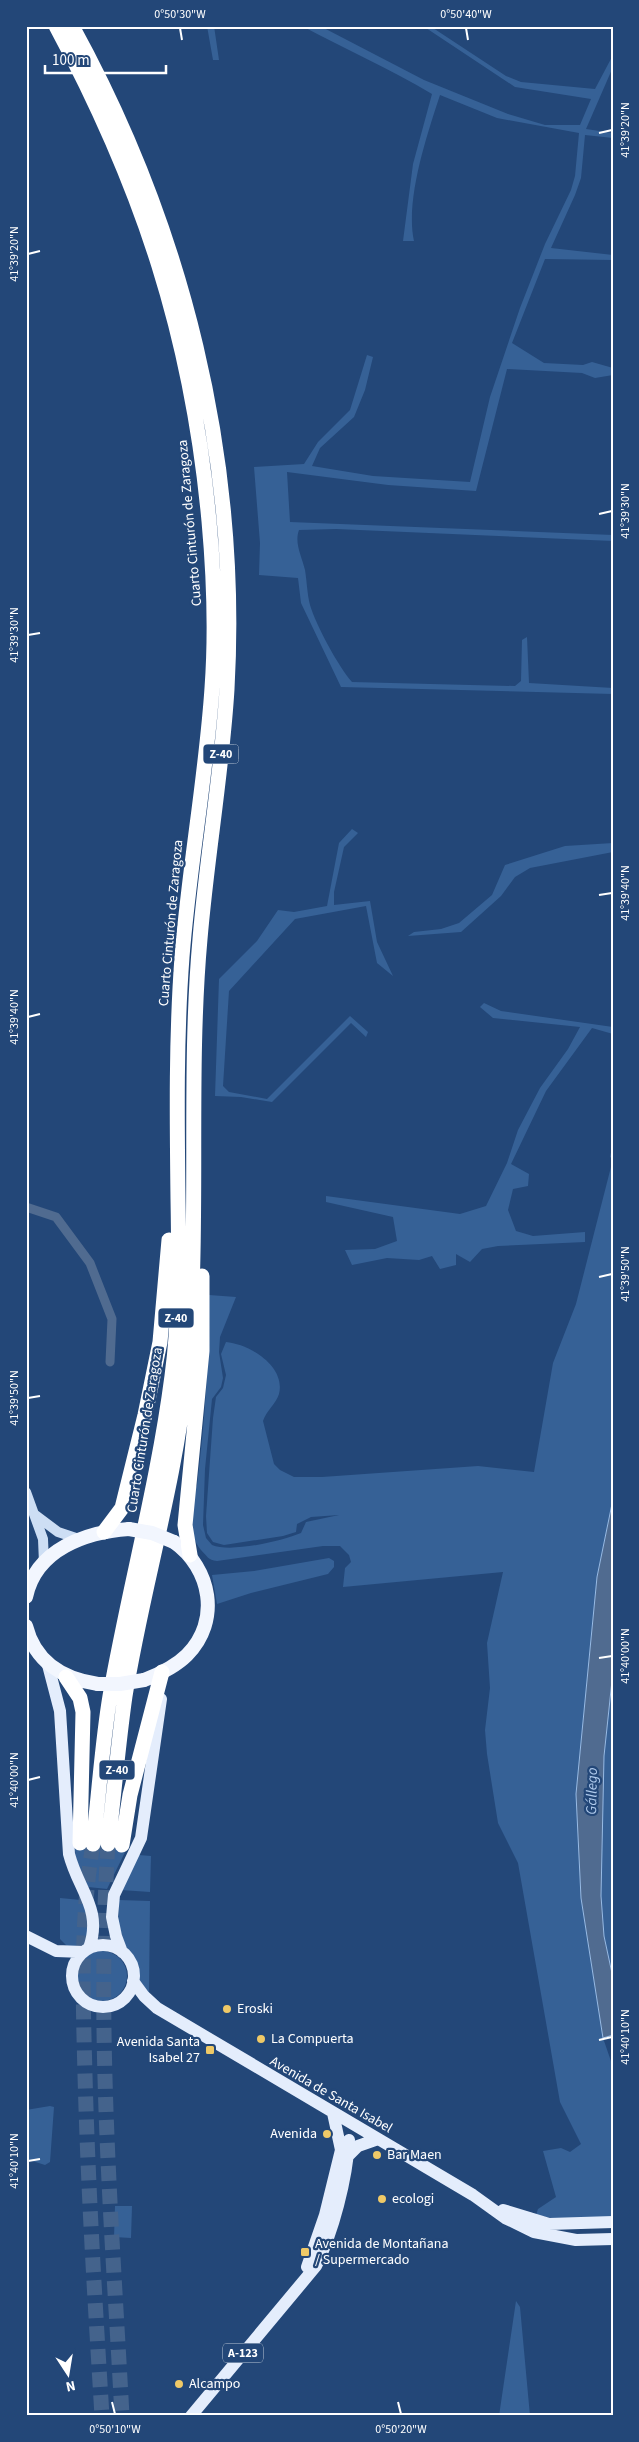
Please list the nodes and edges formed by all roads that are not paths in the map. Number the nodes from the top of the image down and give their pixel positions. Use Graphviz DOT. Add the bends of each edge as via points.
graph roads {
  1 [pos="56,26"];
  2 [pos="72,26"];
  3 [pos="177,1130"];
  4 [pos="195,1177"];
  5 [pos="26,1492"];
  6 [pos="34,1513"];
  7 [pos="104,1532"];
  8 [pos="79,1539"];
  9 [pos="190,1555"];
  10 [pos="44,1562"];
  11 [pos="27,1594"];
  12 [pos="26,1626"];
  13 [pos="28,1640"];
  14 [pos="48,1665"];
  15 [pos="166,1670"];
  16 [pos="66,1676"];
  17 [pos="101,1844"];
  18 [pos="26,1936"];
  19 [pos="86,1950"];
  20 [pos="56,1951"];
  21 [pos="122,1952"];
  22 [pos="72,1973"];
  23 [pos="134,1981"];
  24 [pos="124,1999"];
  25 [pos="156,2008"];
  26 [pos="333,2113"];
  27 [pos="357,2128"];
  28 [pos="378,2139"];
  29 [pos="346,2149"];
  30 [pos="491,2206"];
  31 [pos="613,2222"];
  32 [pos="613,2239"];
  33 [pos="191,2416"];
  1 -- 3 [label="highway, Cuarto Cinturón de Zaragoza / Z-40" via="128,173 154,247 190,383 206,486 214,608 213,686 182,954"];
  2 -- 4 [label="highway, Z-40" via="114,106 168,242 203,379 223,500 229,593 227,689 200,938 194,1043"];
  3 -- 7 [label="highway" via="171,1143 168,1266 157,1358 122,1508"];
  3 -- 17 [label="highway, Cuarto Cinturón de Zaragoza / Z-40" via="179,1268 173,1372 151,1505 110,1697"];
  4 -- 9 [label="highway" via="200,1227 202,1351 185,1525"];
  4 -- 17 [label="highway, Z-40" via="193,1280 186,1379 166,1506 125,1696"];
  5 -- 6 [label="main road"];
  6 -- 8 [label="main road" via="58,1532"];
  6 -- 10 [label="main road" via="43,1539"];
  7 -- 8 [label="highway"];
  7 -- 9 [label="highway, bridge" via="130,1529 152,1533 174,1542"];
  8 -- 10 [label="highway"];
  9 -- 15 [label="highway" via="207,1587 207,1617 193,1648"];
  10 -- 11 [label="highway"];
  12 -- 13 [label="highway"];
  13 -- 14 [label="highway"];
  14 -- 16 [label="highway"];
  14 -- 19 [label="main road" via="60,1711 69,1854 94,1915 94,1933"];
  15 -- 16 [label="highway, bridge" via="144,1680 120,1684 98,1684"];
  15 -- 17 [label="highway" via="130,1795"];
  15 -- 21 [label="main road" via="141,1838 114,1895 114,1928"];
  16 -- 17 [label="highway" via="80,1698 83,1712"];
  18 -- 20 [label="main road"];
  19 -- 20 [label="main road"];
  19 -- 21 [label="main road" via="106,1946"];
  19 -- 22 [label="main road" via="75,1961"];
  20 -- 22 [label="main road"];
  21 -- 23 [label="main road" via="130,1962"];
  22 -- 24 [label="main road" via="75,1990 87,2003 104,2007"];
  23 -- 24 [label="main road"];
  23 -- 25 [label="main road, Avenida de Santa Isabel"];
  24 -- 25 [label="main road, Avenida de Santa Isabel"];
  25 -- 26 [label="main road, Avenida de Santa Isabel"];
  26 -- 27 [label="main road, Avenida de Santa Isabel"];
  26 -- 29 [label="main road, A-123"];
  27 -- 28 [label="main road, Avenida de Santa Isabel"];
  27 -- 29 [label="main road, A-123"];
  28 -- 29 [label="main road"];
  28 -- 30 [label="main road, Avenida de Santa Isabel"];
  29 -- 33 [label="main road, A-123" via="318,2238 296,2289"];
  30 -- 31 [label="main road, Avenida de Santa Isabel" via="544,2223"];
  30 -- 32 [label="main road, Avenida de Santa Isabel" via="505,2218 534,2232 563,2239"];
}
